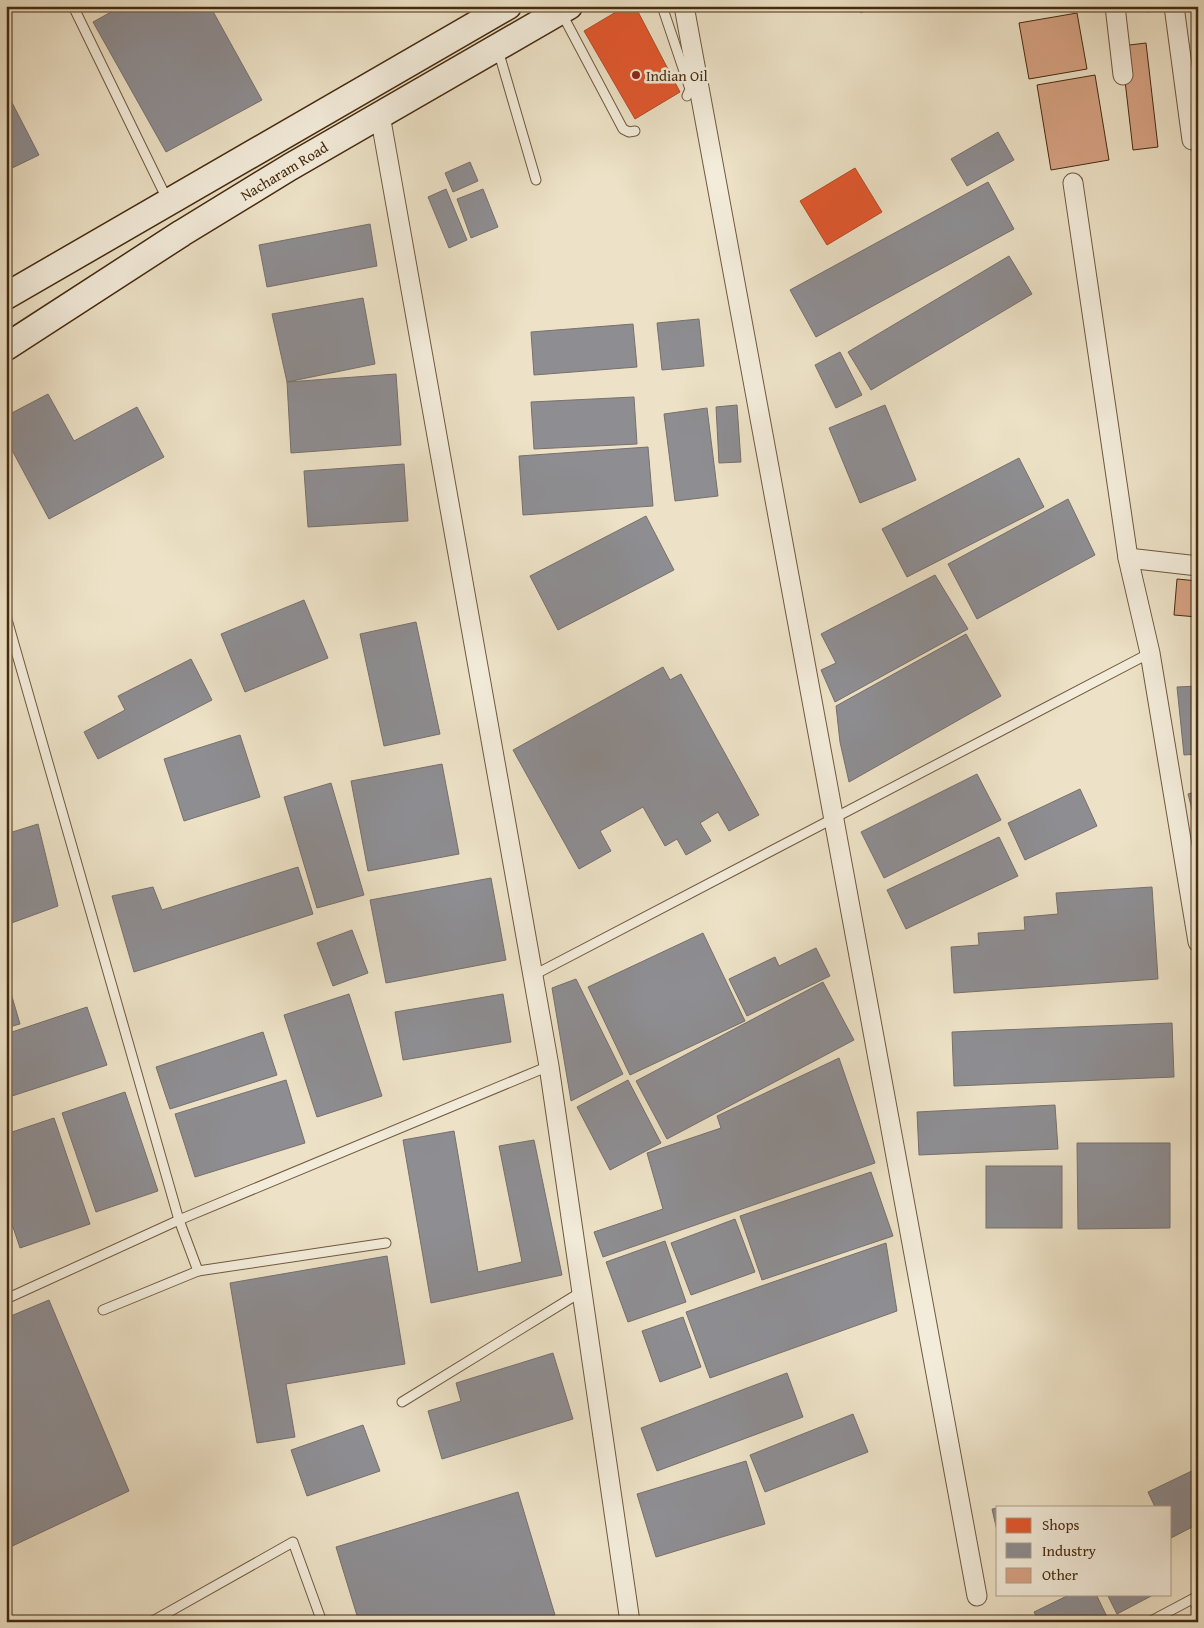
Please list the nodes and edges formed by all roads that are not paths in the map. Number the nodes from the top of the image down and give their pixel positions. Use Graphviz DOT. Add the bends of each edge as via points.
graph roads {
  1 [pos="72,6"];
  2 [pos="508,6"];
  3 [pos="662,6"];
  4 [pos="684,6"];
  5 [pos="1116,6"];
  6 [pos="1174,6"];
  7 [pos="565,9"];
  8 [pos="498,48"];
  9 [pos="1122,75"];
  10 [pos="687,96"];
  11 [pos="380,115"];
  12 [pos="635,130"];
  13 [pos="1192,140"];
  14 [pos="536,180"];
  15 [pos="1073,183"];
  16 [pos="169,202"];
  17 [pos="6,296"];
  18 [pos="6,347"];
  19 [pos="1128,558"];
  20 [pos="1198,566"];
  21 [pos="6,616"];
  22 [pos="1150,653"];
  23 [pos="834,817"];
  24 [pos="1198,942"];
  25 [pos="532,976"];
  26 [pos="549,1066"];
  27 [pos="179,1220"];
  28 [pos="386,1243"];
  29 [pos="198,1271"];
  30 [pos="581,1292"];
  31 [pos="6,1299"];
  32 [pos="102,1310"];
  33 [pos="402,1402"];
  34 [pos="977,1596"];
  35 [pos="1195,1598"];
  36 [pos="1198,1609"];
  37 [pos="150,1622"];
  38 [pos="322,1622"];
  39 [pos="630,1622"];
  40 [pos="1150,1622"];
  1 -- 16 [label="lane"];
  2 -- 16 [label="main road, Nacharam Road"];
  3 -- 10 [label="lane" via="690,89"];
  4 -- 23 [label="street"];
  5 -- 9 [label="street"];
  6 -- 13 [label="street"];
  7 -- 8 [label="main road, Nacharam Road"];
  7 -- 12 [label="lane" via="623,129"];
  8 -- 11 [label="main road, Nacharam Road"];
  8 -- 14 [label="lane"];
  11 -- 18 [label="main road, Nacharam Road" via="256,187"];
  11 -- 25 [label="street"];
  15 -- 19 [label="street"];
  16 -- 17 [label="main road, Nacharam Road"];
  19 -- 20 [label="street"];
  19 -- 22 [label="street"];
  21 -- 27 [label="lane"];
  22 -- 23 [label="lane"];
  22 -- 24 [label="street"];
  23 -- 25 [label="lane"];
  23 -- 34 [label="street"];
  25 -- 26 [label="street"];
  26 -- 27 [label="lane"];
  26 -- 30 [label="street"];
  27 -- 29 [label="lane"];
  27 -- 31 [label="lane"];
  28 -- 29 [label="lane"];
  29 -- 32 [label="lane"];
  30 -- 33 [label="lane"];
  30 -- 39 [label="street"];
  35 -- 36 [label="lane"];
  35 -- 40 [label="lane"];
  37 -- 38 [label="lane" via="293,1542"];
}
